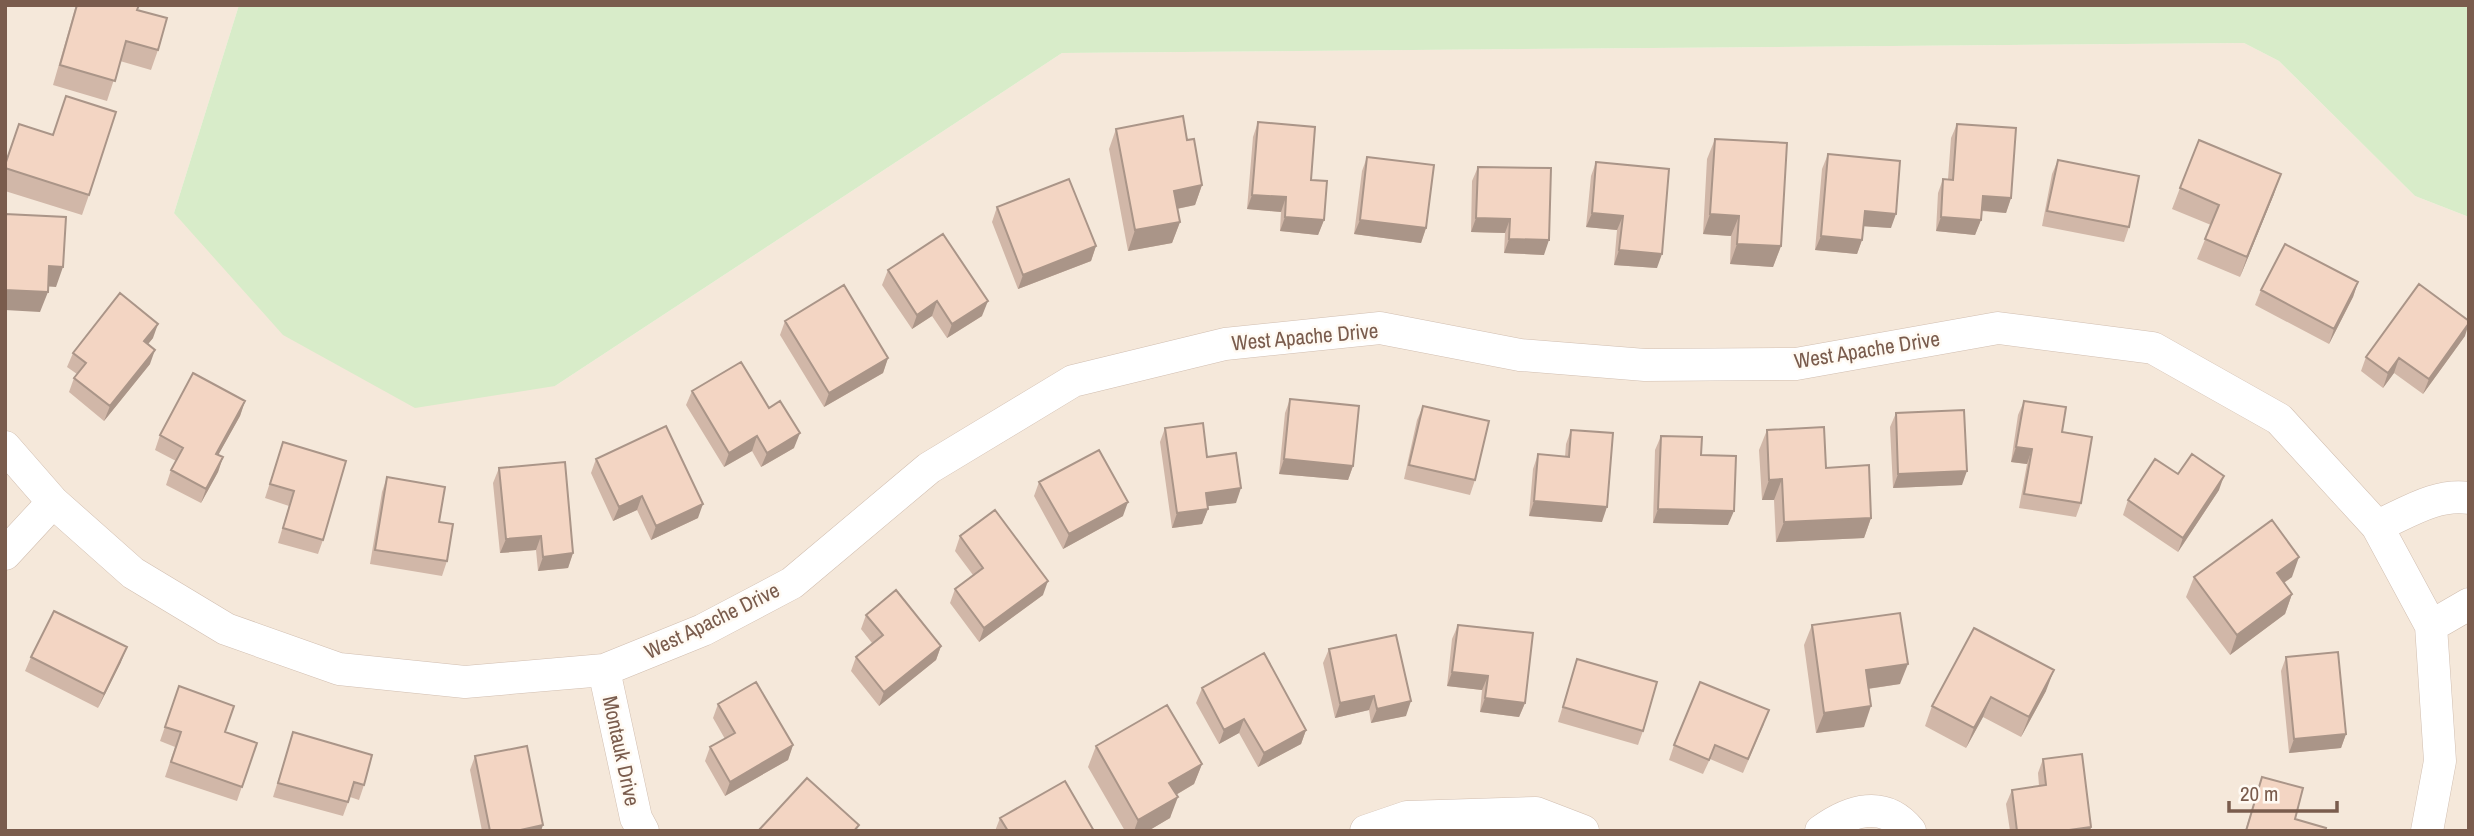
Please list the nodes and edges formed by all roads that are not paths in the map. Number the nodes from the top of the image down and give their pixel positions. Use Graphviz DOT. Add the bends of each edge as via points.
graph roads {
  1 [pos="5,447"];
  2 [pos="2469,498"];
  3 [pos="53,502"];
  4 [pos="2377,526"];
  5 [pos="5,554"];
  6 [pos="2469,604"];
  7 [pos="2431,626"];
  8 [pos="604,670"];
  9 [pos="643,831"];
  10 [pos="1366,831"];
  11 [pos="1583,831"];
  12 [pos="1821,831"];
  13 [pos="1910,831"];
  14 [pos="2427,831"];
  1 -- 3 [label="street, West Apache Drive"];
  2 -- 4 [label="street" via="2435,500"];
  3 -- 5 [label="street"];
  3 -- 8 [label="street, West Apache Drive" via="134,573 226,629 339,669 465,682"];
  4 -- 7 [label="street, West Apache Drive"];
  4 -- 8 [label="street, West Apache Drive" via="2279,419 2153,348 1998,328 1796,363 1644,365 1520,355 1380,328 1225,344 1073,381 929,468 792,583 704,630"];
  6 -- 7 [label="street"];
  7 -- 14 [label="street, West Apache Drive" via="2440,761"];
  8 -- 9 [label="street, Montauk Drive" via="636,818"];
  10 -- 11 [label="street" via="1407,817 1536,813"];
  12 -- 13 [label="street" via="1840,817 1862,810 1883,812 1902,821"];
}
